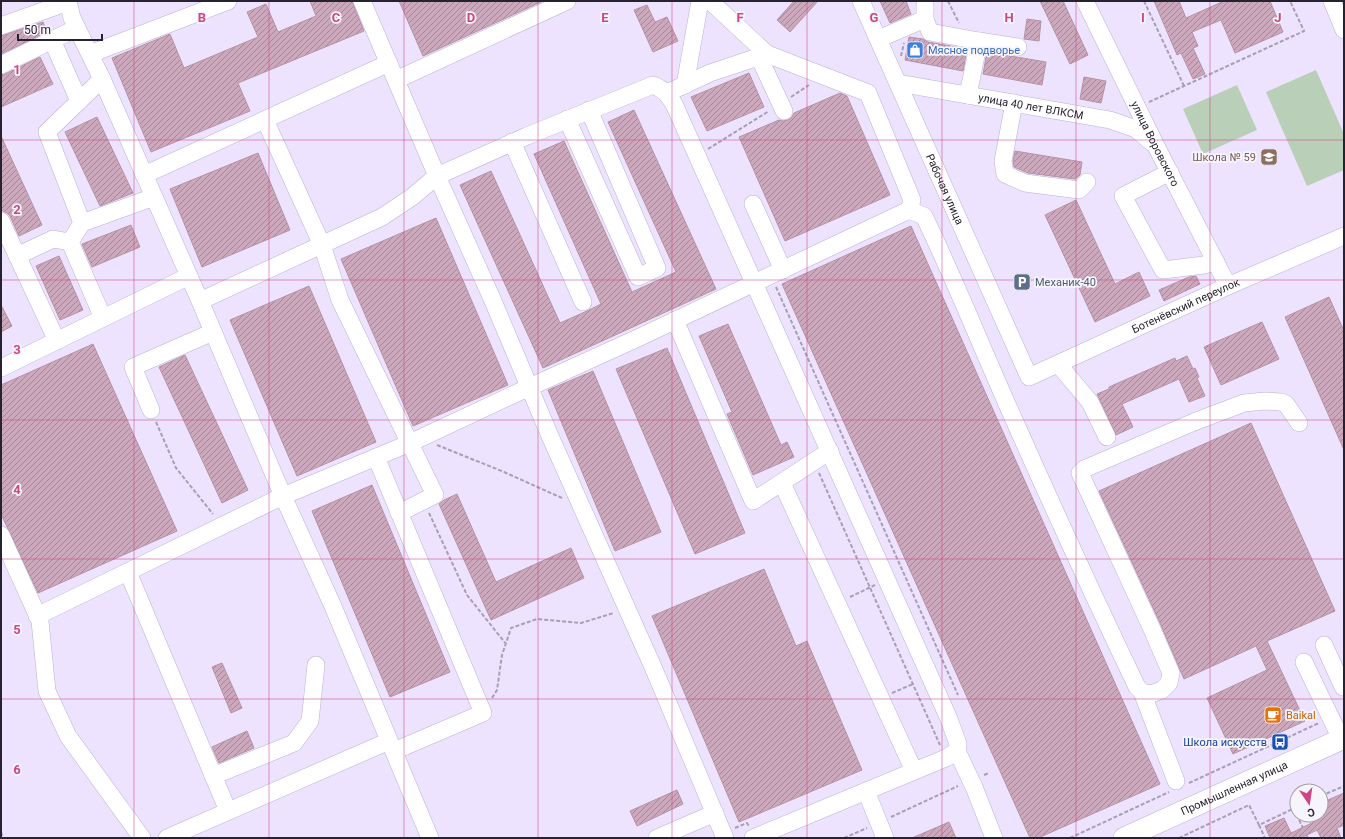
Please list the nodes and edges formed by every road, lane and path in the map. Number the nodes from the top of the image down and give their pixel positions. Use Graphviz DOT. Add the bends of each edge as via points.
graph roads {
  1 [pos="228,1"];
  2 [pos="362,1"];
  3 [pos="568,1"];
  4 [pos="700,1"];
  5 [pos="710,1"];
  6 [pos="861,1"];
  7 [pos="925,1"];
  8 [pos="948,1"];
  9 [pos="1085,1"];
  10 [pos="1144,1"];
  11 [pos="1290,1"];
  12 [pos="1332,1"];
  13 [pos="68,2"];
  14 [pos="925,19"];
  15 [pos="1,26"];
  16 [pos="77,28"];
  17 [pos="1344,30"];
  18 [pos="905,38"];
  19 [pos="878,39"];
  20 [pos="52,40"];
  21 [pos="973,40"];
  22 [pos="1018,47"];
  23 [pos="90,54"];
  24 [pos="763,55"];
  25 [pos="900,61"];
  26 [pos="389,63"];
  27 [pos="1,65"];
  28 [pos="823,75"];
  29 [pos="102,79"];
  30 [pos="396,80"];
  31 [pos="898,83"];
  32 [pos="685,85"];
  33 [pos="1184,86"];
  34 [pos="667,93"];
  35 [pos="968,95"];
  36 [pos="79,101"];
  37 [pos="1014,103"];
  38 [pos="782,108"];
  39 [pos="1138,108"];
  40 [pos="589,110"];
  41 [pos="566,119"];
  42 [pos="265,120"];
  43 [pos="512,142"];
  44 [pos="1157,148"];
  45 [pos="699,160"];
  46 [pos="1170,172"];
  47 [pos="144,175"];
  48 [pos="436,176"];
  49 [pos="1087,182"];
  50 [pos="154,197"];
  51 [pos="753,204"];
  52 [pos="909,210"];
  53 [pos="1,221"];
  54 [pos="82,223"];
  55 [pos="1344,236"];
  56 [pos="70,242"];
  57 [pos="322,245"];
  58 [pos="18,256"];
  59 [pos="1216,262"];
  60 [pos="777,272"];
  61 [pos="189,276"];
  62 [pos="754,283"];
  63 [pos="1228,286"];
  64 [pos="200,301"];
  65 [pos="583,302"];
  66 [pos="103,318"];
  67 [pos="675,320"];
  68 [pos="213,332"];
  69 [pos="57,341"];
  70 [pos="1058,364"];
  71 [pos="1,368"];
  72 [pos="1029,377"];
  73 [pos="529,387"];
  74 [pos="151,410"];
  75 [pos="1299,423"];
  76 [pos="843,437"];
  77 [pos="1107,437"];
  78 [pos="415,440"];
  79 [pos="828,448"];
  80 [pos="376,457"];
  81 [pos="814,462"];
  82 [pos="782,482"];
  83 [pos="283,496"];
  84 [pos="563,499"];
  85 [pos="423,501"];
  86 [pos="399,512"];
  87 [pos="222,526"];
  88 [pos="1,535"];
  89 [pos="903,571"];
  90 [pos="128,572"];
  91 [pos="887,579"];
  92 [pos="870,587"];
  93 [pos="837,603"];
  94 [pos="627,608"];
  95 [pos="38,616"];
  96 [pos="506,644"];
  97 [pos="1324,645"];
  98 [pos="1304,662"];
  99 [pos="316,664"];
  100 [pos="913,684"];
  101 [pos="1344,687"];
  102 [pos="1142,692"];
  103 [pos="958,695"];
  104 [pos="1321,698"];
  105 [pos="881,699"];
  106 [pos="483,713"];
  107 [pos="1330,718"];
  108 [pos="1342,739"];
  109 [pos="391,746"];
  110 [pos="952,754"];
  111 [pos="914,771"];
  112 [pos="988,772"];
  113 [pos="213,776"];
  114 [pos="963,780"];
  115 [pos="1178,785"];
  116 [pos="1344,786"];
  117 [pos="866,791"];
  118 [pos="1329,793"];
  119 [pos="228,811"];
  120 [pos="1289,811"];
  121 [pos="714,813"];
  122 [pos="879,822"];
  123 [pos="1300,823"];
  124 [pos="1259,825"];
  125 [pos="1302,828"];
  126 [pos="1,832"];
  127 [pos="4,838"];
  128 [pos="142,838"];
  129 [pos="166,838"];
  130 [pos="430,838"];
  131 [pos="657,838"];
  132 [pos="725,838"];
  133 [pos="753,838"];
  134 [pos="844,838"];
  135 [pos="885,838"];
  136 [pos="994,838"];
  137 [pos="1070,838"];
  138 [pos="1124,838"];
  139 [pos="1179,838"];
  140 [pos="1265,838"];
  1 -- 23 [label="street"];
  2 -- 26 [label="street"];
  3 -- 30 [label="street"];
  4 -- 32 [label="street"];
  5 -- 24 [label="street"];
  6 -- 19 [label="street, Рабочая улица"];
  7 -- 14 [label="street"];
  8 -- 21 [label="path"];
  9 -- 39 [label="street, улица Воровского"];
  10 -- 33 [label="path"];
  11 -- 33 [label="path" via="1304,31"];
  12 -- 17 [label="street"];
  13 -- 15 [label="street"];
  13 -- 16 [label="street"];
  14 -- 19 [label="street"];
  14 -- 21 [label="street" via="930,32"];
  16 -- 20 [label="street"];
  16 -- 23 [label="street"];
  18 -- 25 [label="path"];
  19 -- 31 [label="street, Рабочая улица"];
  20 -- 27 [label="street"];
  20 -- 36 [label="street"];
  21 -- 22 [label="street"];
  21 -- 35 [label="street"];
  23 -- 29 [label="street"];
  24 -- 28 [label="street"];
  24 -- 32 [label="street" via="710,73"];
  24 -- 38 [label="street"];
  26 -- 30 [label="street"];
  26 -- 42 [label="street"];
  28 -- 38 [label="path"];
  28 -- 52 [label="street" via="868,93 912,200"];
  29 -- 36 [label="street"];
  29 -- 47 [label="street"];
  30 -- 48 [label="street"];
  31 -- 35 [label="street, улица 40 лет ВЛКСМ"];
  31 -- 72 [label="street, Рабочая улица"];
  32 -- 34 [label="street"];
  33 -- 39 [label="path"];
  34 -- 40 [label="street" via="654,85"];
  34 -- 45 [label="street"];
  35 -- 37 [label="street, улица 40 лет ВЛКСМ"];
  36 -- 54 [label="street" via="47,132"];
  37 -- 44 [label="street, улица 40 лет ВЛКСМ" via="1110,120 1136,129"];
  37 -- 49 [label="street" via="1003,161 1005,174 1025,183 1078,190"];
  38 -- 45 [label="path" via="709,148"];
  39 -- 44 [label="street, улица Воровского"];
  40 -- 41 [label="street"];
  40 -- 41 [label="street" via="657,268 638,277"];
  41 -- 43 [label="street"];
  42 -- 47 [label="street"];
  42 -- 57 [label="street"];
  43 -- 48 [label="street"];
  43 -- 65 [label="street"];
  44 -- 46 [label="street, улица Воровского"];
  45 -- 62 [label="street"];
  46 -- 59 [label="street, улица Воровского"];
  46 -- 59 [label="street" via="1123,196 1163,270"];
  47 -- 50 [label="street"];
  48 -- 57 [label="street" via="382,217"];
  48 -- 73 [label="street"];
  50 -- 54 [label="street"];
  50 -- 61 [label="street"];
  51 -- 60 [label="street"];
  52 -- 60 [label="street"];
  52 -- 102 [label="street" via="924,216 1058,518 1137,687"];
  53 -- 58 [label="street"];
  54 -- 56 [label="street"];
  55 -- 63 [label="street, Ботенёвский переулок"];
  56 -- 58 [label="street" via="53,239"];
  56 -- 66 [label="street"];
  57 -- 64 [label="street"];
  57 -- 78 [label="street" via="340,300"];
  58 -- 69 [label="street"];
  59 -- 63 [label="street, улица Воровского"];
  60 -- 62 [label="street"];
  60 -- 76 [label="path"];
  61 -- 64 [label="street"];
  61 -- 66 [label="street"];
  62 -- 67 [label="street"];
  62 -- 79 [label="street"];
  63 -- 70 [label="street, Ботенёвский переулок"];
  64 -- 68 [label="street"];
  66 -- 69 [label="street"];
  67 -- 73 [label="street"];
  67 -- 82 [label="street" via="754,501"];
  68 -- 74 [label="street" via="133,367"];
  68 -- 83 [label="street"];
  69 -- 71 [label="street"];
  70 -- 72 [label="street, Ботенёвский переулок"];
  70 -- 77 [label="street" via="1090,402"];
  73 -- 78 [label="street"];
  73 -- 94 [label="street"];
  74 -- 87 [label="path" via="176,468"];
  75 -- 102 [label="street" via="1286,404 1281,402 1244,403 1084,468 1080,473 1171,674 1169,683 1162,690 1151,694"];
  76 -- 79 [label="path"];
  76 -- 89 [label="path"];
  78 -- 80 [label="street"];
  78 -- 84 [label="path" via="504,472"];
  78 -- 85 [label="street" via="435,495"];
  79 -- 81 [label="street"];
  79 -- 91 [label="street"];
  80 -- 83 [label="street"];
  80 -- 86 [label="street"];
  81 -- 82 [label="street"];
  81 -- 92 [label="path"];
  82 -- 93 [label="street"];
  83 -- 87 [label="street"];
  83 -- 109 [label="street" via="332,604"];
  85 -- 86 [label="street"];
  85 -- 96 [label="path" via="467,595"];
  86 -- 106 [label="street"];
  87 -- 90 [label="street"];
  88 -- 95 [label="street"];
  89 -- 91 [label="path"];
  89 -- 103 [label="path"];
  90 -- 95 [label="street"];
  90 -- 113 [label="street"];
  91 -- 92 [label="path"];
  91 -- 110 [label="street" via="949,719 958,744"];
  92 -- 93 [label="path"];
  92 -- 100 [label="path"];
  93 -- 105 [label="street"];
  94 -- 96 [label="path" via="581,623 537,619 511,628"];
  94 -- 121 [label="street"];
  95 -- 128 [label="street" via="47,691 68,736"];
  96 -- 106 [label="path" via="497,690"];
  97 -- 101 [label="street"];
  98 -- 104 [label="street"];
  99 -- 113 [label="street" via="310,721 294,743"];
  100 -- 105 [label="path"];
  100 -- 110 [label="path"];
  101 -- 104 [label="street"];
  102 -- 115 [label="street"];
  104 -- 107 [label="street"];
  105 -- 111 [label="street"];
  106 -- 109 [label="street"];
  107 -- 108 [label="street"];
  107 -- 115 [label="path"];
  108 -- 138 [label="main road, Промышленная улица"];
  109 -- 119 [label="street"];
  109 -- 130 [label="street"];
  110 -- 111 [label="street"];
  110 -- 114 [label="street"];
  111 -- 117 [label="street"];
  112 -- 114 [label="path"];
  113 -- 119 [label="street"];
  114 -- 122 [label="path" via="959,786"];
  114 -- 136 [label="street"];
  115 -- 137 [label="path"];
  116 -- 118 [label="path"];
  117 -- 122 [label="street"];
  117 -- 133 [label="street"];
  119 -- 129 [label="street"];
  120 -- 124 [label="path"];
  121 -- 131 [label="street"];
  121 -- 132 [label="street"];
  122 -- 134 [label="path"];
  122 -- 135 [label="street"];
  123 -- 125 [label="path"];
  124 -- 139 [label="path" via="1249,805"];
  124 -- 140 [label="path"];
  126 -- 127 [label="path"];
}
